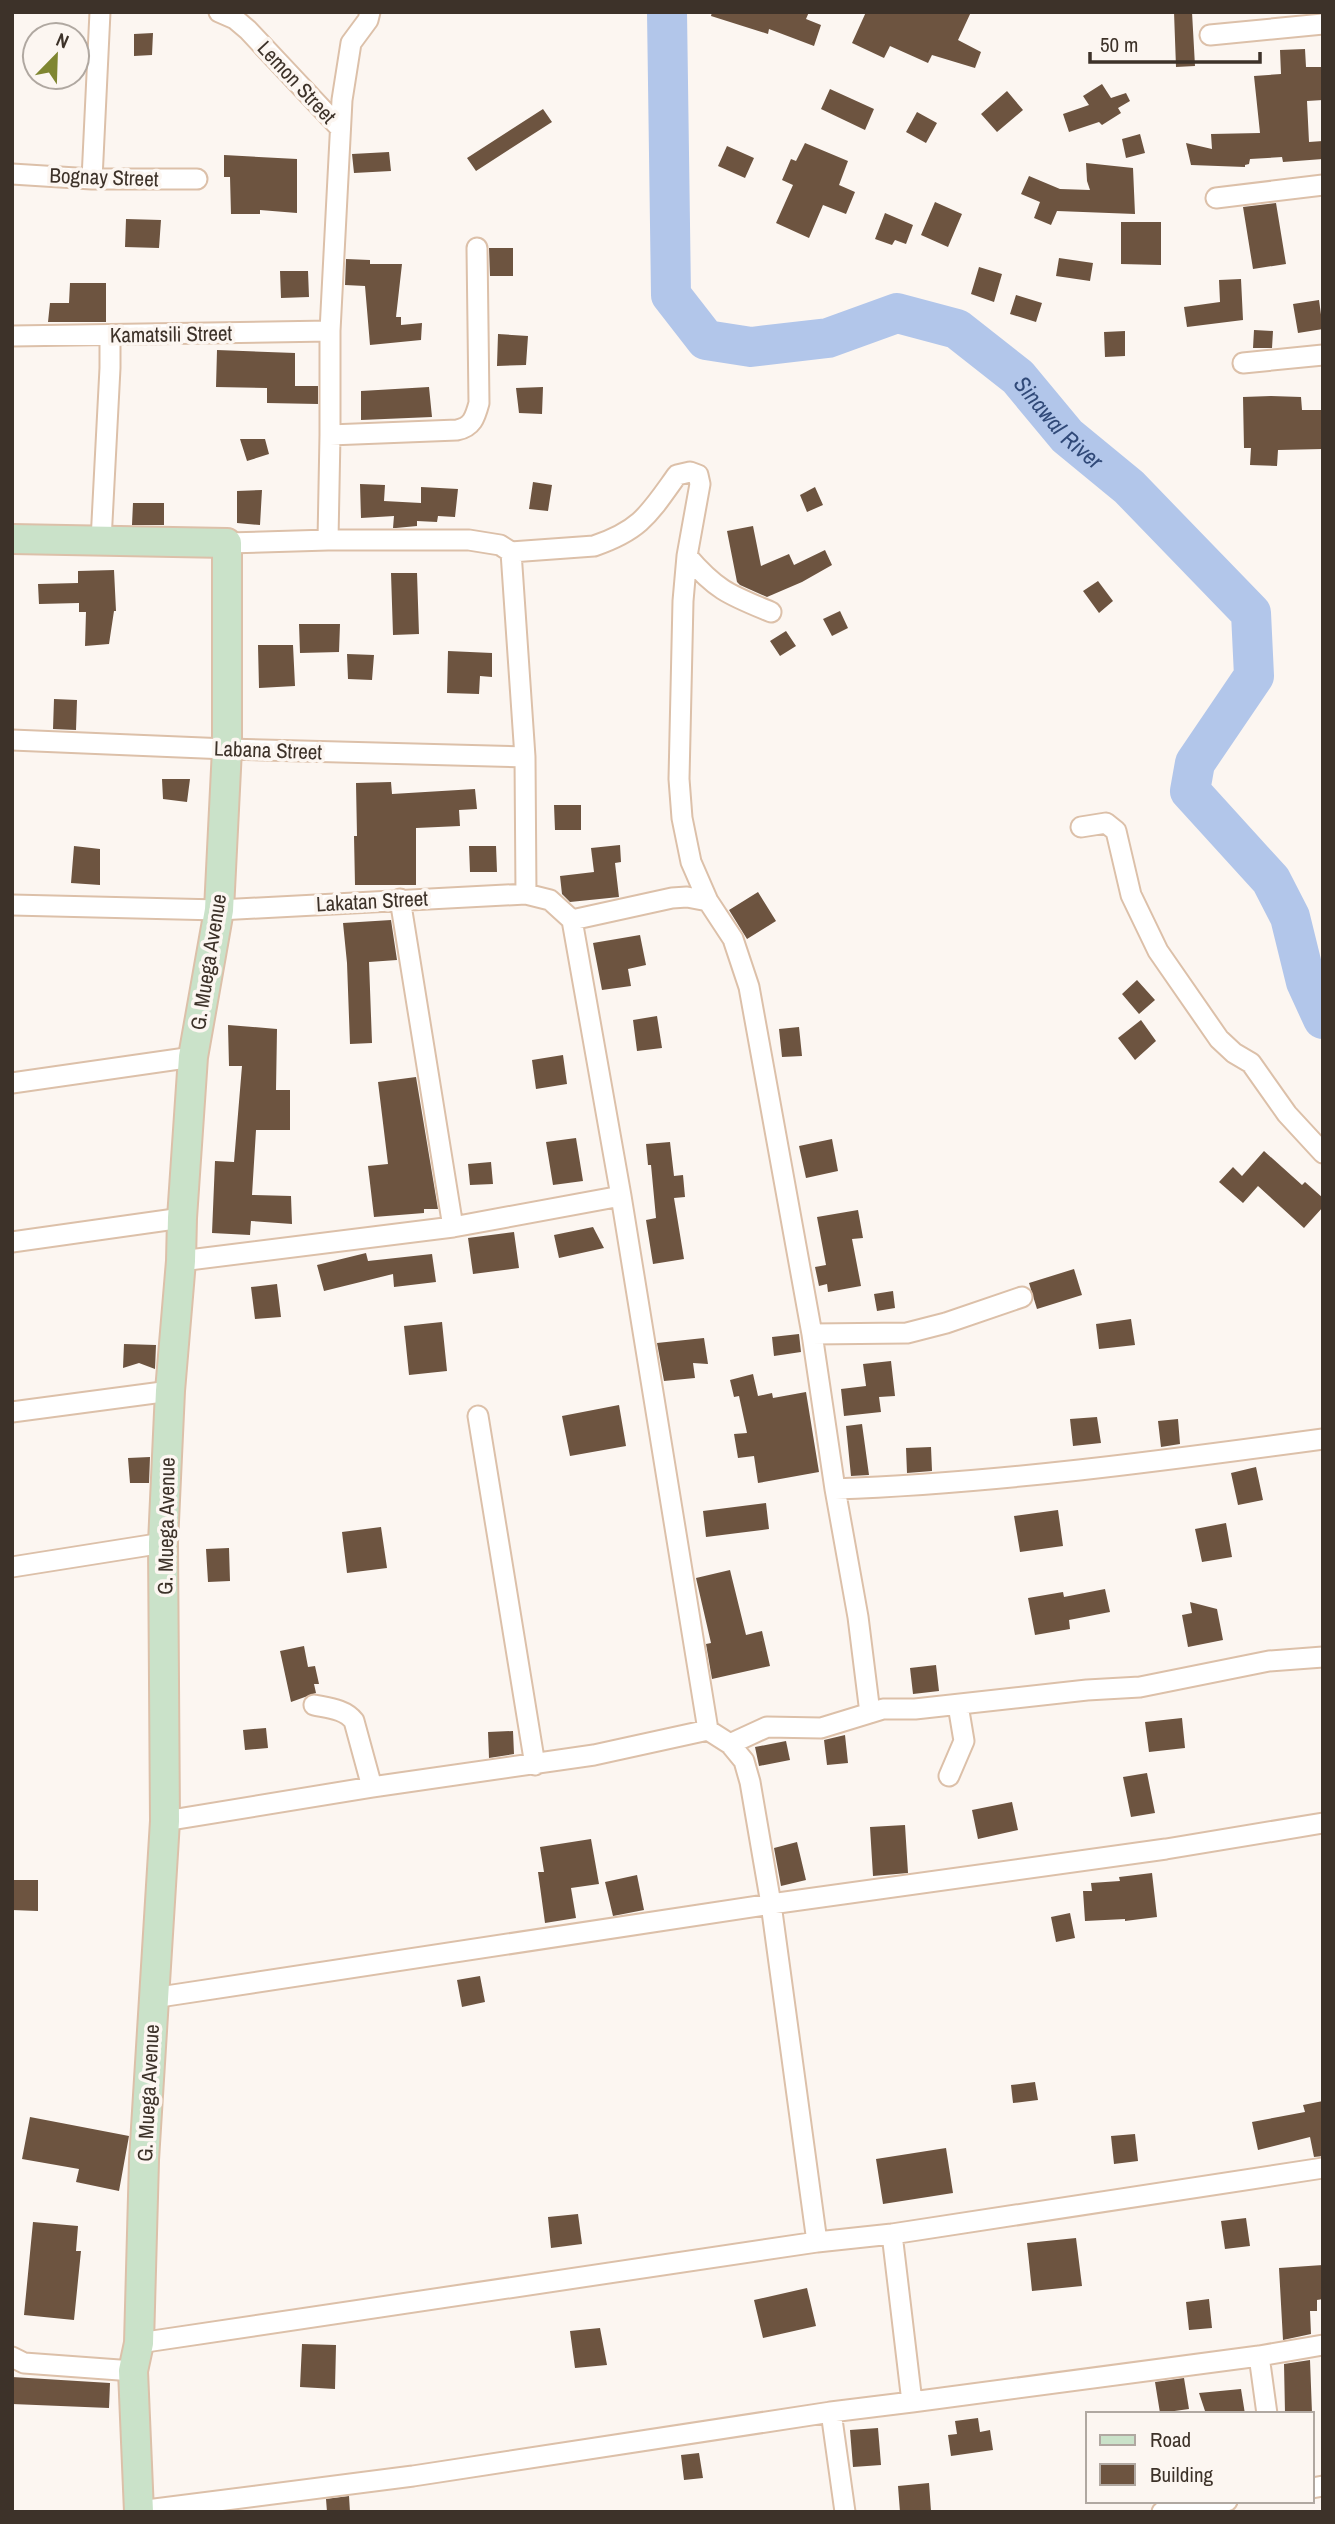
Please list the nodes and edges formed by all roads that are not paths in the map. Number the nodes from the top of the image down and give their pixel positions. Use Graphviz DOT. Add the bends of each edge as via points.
graph roads {
  1 [pos="100,12"];
  2 [pos="219,12"];
  3 [pos="370,12"];
  4 [pos="1323,23"];
  5 [pos="1210,35"];
  6 [pos="340,128"];
  7 [pos="12,174"];
  8 [pos="92,178"];
  9 [pos="197,179"];
  10 [pos="1323,186"];
  11 [pos="1216,198"];
  12 [pos="477,248"];
  13 [pos="330,331"];
  14 [pos="110,335"];
  15 [pos="12,336"];
  16 [pos="1323,355"];
  17 [pos="1243,363"];
  18 [pos="330,435"];
  19 [pos="12,539"];
  20 [pos="328,540"];
  21 [pos="101,541"];
  22 [pos="227,543"];
  23 [pos="511,552"];
  24 [pos="687,556"];
  25 [pos="771,612"];
  26 [pos="12,740"];
  27 [pos="227,749"];
  28 [pos="525,757"];
  29 [pos="1081,827"];
  30 [pos="526,894"];
  31 [pos="400,899"];
  32 [pos="708,901"];
  33 [pos="12,905"];
  34 [pos="219,910"];
  35 [pos="572,920"];
  36 [pos="193,1057"];
  37 [pos="12,1083"];
  38 [pos="1323,1153"];
  39 [pos="621,1196"];
  40 [pos="181,1217"];
  41 [pos="453,1227"];
  42 [pos="12,1242"];
  43 [pos="181,1261"];
  44 [pos="1022,1297"];
  45 [pos="812,1334"];
  46 [pos="170,1391"];
  47 [pos="12,1412"];
  48 [pos="478,1416"];
  49 [pos="1323,1439"];
  50 [pos="835,1489"];
  51 [pos="163,1543"];
  52 [pos="12,1567"];
  53 [pos="1323,1657"];
  54 [pos="314,1705"];
  55 [pos="958,1705"];
  56 [pos="870,1713"];
  57 [pos="708,1730"];
  58 [pos="730,1744"];
  59 [pos="535,1765"];
  60 [pos="949,1776"];
  61 [pos="372,1787"];
  62 [pos="165,1822"];
  63 [pos="1323,1823"];
  64 [pos="771,1904"];
  65 [pos="153,1998"];
  66 [pos="1323,2168"];
  67 [pos="892,2234"];
  68 [pos="817,2242"];
  69 [pos="139,2343"];
  70 [pos="1323,2345"];
  71 [pos="1259,2356"];
  72 [pos="12,2357"];
  73 [pos="133,2371"];
  74 [pos="912,2402"];
  75 [pos="831,2412"];
  76 [pos="1267,2412"];
  77 [pos="1215,2503"];
  78 [pos="139,2511"];
  79 [pos="845,2512"];
  80 [pos="1162,2512"];
  1 -- 8 [label="street"];
  2 -- 6 [label="street, Lemon Street" via="248,30"];
  3 -- 6 [label="street" via="351,43"];
  4 -- 5 [label="street"];
  6 -- 13 [label="street"];
  7 -- 8 [label="street, Bognay Street"];
  8 -- 9 [label="street, Bognay Street"];
  10 -- 11 [label="street"];
  12 -- 18 [label="street" via="479,403 472,424 430,433"];
  13 -- 14 [label="street, Kamatsili Street"];
  13 -- 18 [label="street"];
  14 -- 15 [label="street, Kamatsili Street"];
  14 -- 21 [label="street"];
  16 -- 17 [label="street"];
  18 -- 20 [label="street"];
  19 -- 21 [label="street"];
  20 -- 22 [label="street"];
  20 -- 23 [label="street" via="486,541"];
  21 -- 22 [label="street"];
  22 -- 27 [label="street, G. Muega Avenue"];
  23 -- 24 [label="street" via="594,547 606,542 630,531 649,514 677,475 690,472 698,475 700,484"];
  23 -- 28 [label="street"];
  24 -- 25 [label="street" via="728,594"];
  24 -- 32 [label="street" via="681,805 687,847"];
  26 -- 27 [label="street, Labana Street"];
  27 -- 28 [label="street, Labana Street"];
  27 -- 34 [label="street, G. Muega Avenue"];
  28 -- 30 [label="street"];
  29 -- 38 [label="street" via="1106,823 1116,831 1131,895 1158,951 1212,1030 1251,1063 1287,1114"];
  30 -- 31 [label="street, Lakatan Street"];
  30 -- 35 [label="street" via="550,900"];
  31 -- 34 [label="street, Lakatan Street"];
  31 -- 41 [label="street"];
  32 -- 35 [label="street" via="672,898"];
  32 -- 45 [label="street" via="733,939 749,987"];
  33 -- 34 [label="street, Lakatan Street"];
  34 -- 36 [label="street, G. Muega Avenue"];
  35 -- 39 [label="street"];
  36 -- 37 [label="street"];
  36 -- 40 [label="street, G. Muega Avenue"];
  39 -- 41 [label="street"];
  39 -- 57 [label="street"];
  40 -- 42 [label="street"];
  40 -- 43 [label="street, G. Muega Avenue"];
  41 -- 43 [label="street"];
  43 -- 46 [label="street, G. Muega Avenue"];
  44 -- 45 [label="street" via="907,1333"];
  45 -- 50 [label="street"];
  46 -- 47 [label="street"];
  46 -- 51 [label="street, G. Muega Avenue"];
  48 -- 59 [label="street"];
  49 -- 50 [label="street" via="943,1483"];
  50 -- 56 [label="street"];
  51 -- 52 [label="street"];
  51 -- 62 [label="street, G. Muega Avenue"];
  53 -- 55 [label="street" via="1269,1661 1140,1687"];
  54 -- 61 [label="street" via="340,1711 355,1721"];
  55 -- 56 [label="street"];
  55 -- 60 [label="street" via="964,1741"];
  56 -- 58 [label="street" via="821,1728 767,1727"];
  57 -- 58 [label="street"];
  57 -- 59 [label="street"];
  58 -- 64 [label="street" via="744,1761 750,1782"];
  59 -- 61 [label="street"];
  61 -- 62 [label="street"];
  62 -- 65 [label="street, G. Muega Avenue"];
  63 -- 64 [label="street"];
  64 -- 65 [label="street"];
  64 -- 68 [label="street"];
  65 -- 69 [label="street, G. Muega Avenue"];
  66 -- 67 [label="street"];
  67 -- 68 [label="street"];
  67 -- 74 [label="street"];
  68 -- 69 [label="street"];
  69 -- 73 [label="street, G. Muega Avenue"];
  70 -- 71 [label="street"];
  71 -- 74 [label="street"];
  71 -- 76 [label="street"];
  72 -- 73 [label="street" via="24,2363"];
  73 -- 78 [label="street, G. Muega Avenue"];
  74 -- 75 [label="street"];
  75 -- 78 [label="street" via="426,2474"];
  75 -- 79 [label="street"];
  77 -- 80 [label="street"];
}
